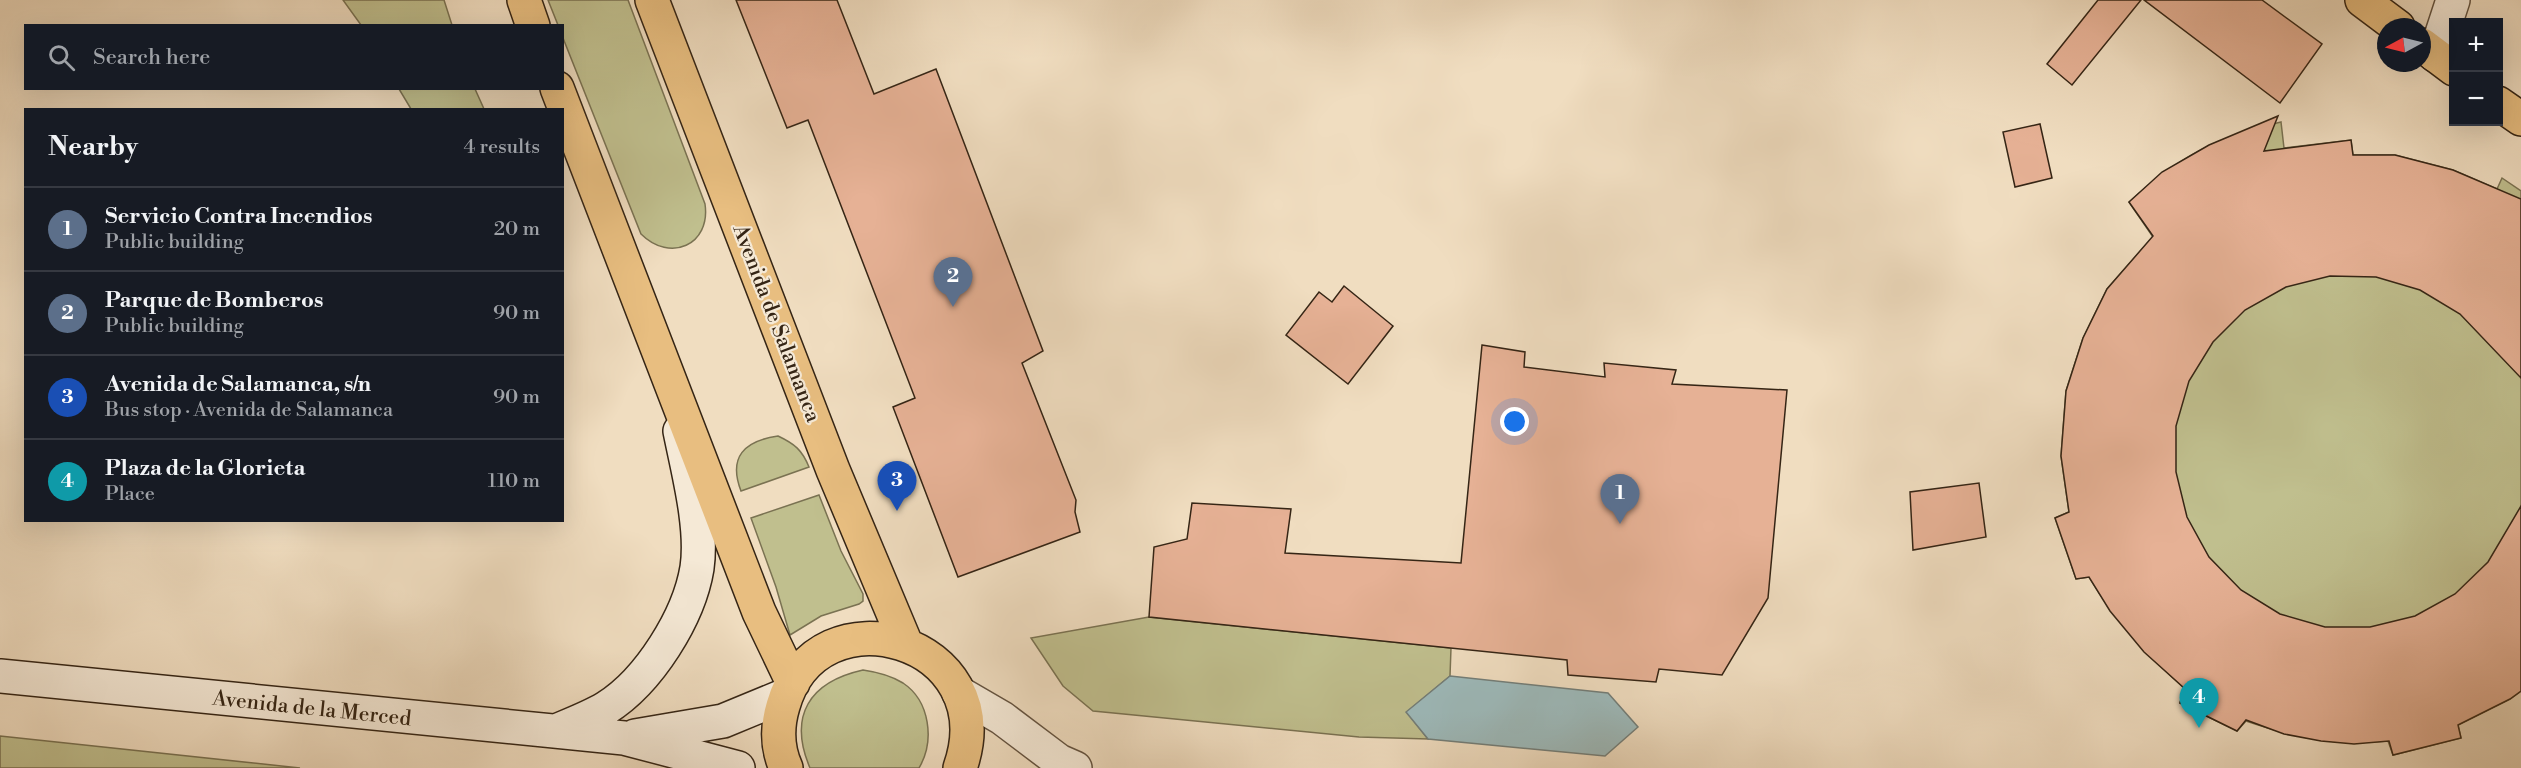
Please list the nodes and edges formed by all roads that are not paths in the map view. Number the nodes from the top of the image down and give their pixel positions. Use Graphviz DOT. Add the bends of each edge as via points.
graph roads {
  1 [pos="524,0"];
  2 [pos="652,0"];
  3 [pos="2362,0"];
  4 [pos="2453,0"];
  5 [pos="2386,18"];
  6 [pos="532,24"];
  7 [pos="2437,56"];
  8 [pos="558,90"];
  9 [pos="2503,106"];
  10 [pos="2521,119"];
  11 [pos="670,379"];
  12 [pos="906,644"];
  13 [pos="0,676"];
  14 [pos="789,689"];
  15 [pos="959,693"];
  16 [pos="556,731"];
  17 [pos="624,738"];
  18 [pos="738,768"];
  19 [pos="786,768"];
  20 [pos="960,768"];
  21 [pos="1075,768"];
  1 -- 6 [label="main road"];
  2 -- 12 [label="main road, Avenida de Salamanca" via="833,470"];
  3 -- 5 [label="main road"];
  4 -- 7 [label="main road"];
  8 -- 11 [label="main road"];
  9 -- 10 [label="main road"];
  11 -- 14 [label="main road"];
  11 -- 16 [label="main road" via="697,522 697,567 688,597 675,630 645,674 606,708"];
  12 -- 14 [label="main road" via="885,638 843,643 806,666"];
  12 -- 15 [label="main road" via="928,655 946,672"];
  13 -- 16 [label="main road, Avenida de la Merced"];
  14 -- 17 [label="main road, Avenida de la Merced" via="723,721"];
  14 -- 19 [label="main road" via="780,717 779,740"];
  15 -- 20 [label="main road" via="968,732"];
  15 -- 21 [label="main road"];
  16 -- 17 [label="main road, Avenida de la Merced"];
  17 -- 18 [label="main road, Avenida de la Merced"];
}
